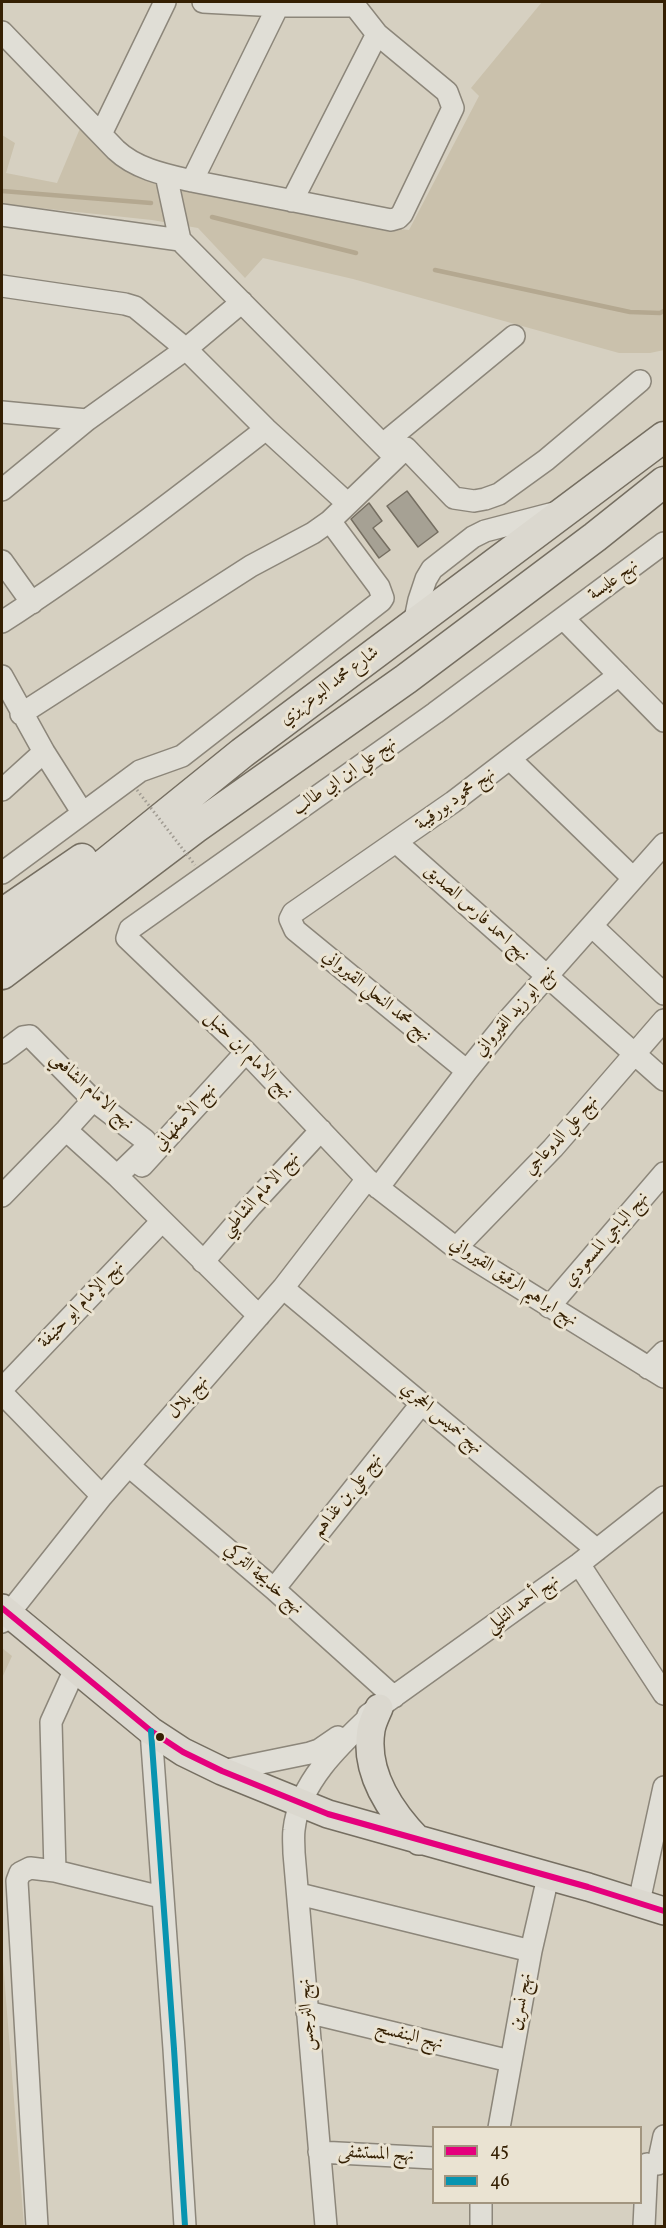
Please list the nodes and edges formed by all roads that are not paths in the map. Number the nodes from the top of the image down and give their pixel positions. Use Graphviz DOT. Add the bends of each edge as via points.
graph roads {
  1 [pos="165,2"];
  2 [pos="203,2"];
  3 [pos="268,4"];
  4 [pos="355,4"];
  5 [pos="2,32"];
  6 [pos="377,33"];
  7 [pos="101,134"];
  8 [pos="166,175"];
  9 [pos="192,181"];
  10 [pos="292,201"];
  11 [pos="2,215"];
  12 [pos="180,240"];
  13 [pos="2,286"];
  14 [pos="242,302"];
  15 [pos="514,336"];
  16 [pos="186,349"];
  17 [pos="640,381"];
  18 [pos="2,412"];
  19 [pos="87,420"];
  20 [pos="266,429"];
  21 [pos="664,437"];
  22 [pos="389,451"];
  23 [pos="664,482"];
  24 [pos="2,490"];
  25 [pos="347,503"];
  26 [pos="330,521"];
  27 [pos="664,543"];
  28 [pos="2,561"];
  29 [pos="32,603"];
  30 [pos="563,618"];
  31 [pos="2,622"];
  32 [pos="619,675"];
  33 [pos="2,676"];
  34 [pos="21,714"];
  35 [pos="664,721"];
  36 [pos="44,752"];
  37 [pos="242,753"];
  38 [pos="511,760"];
  39 [pos="2,790"];
  40 [pos="82,812"];
  41 [pos="195,828"];
  42 [pos="396,842"];
  43 [pos="664,844"];
  44 [pos="2,873"];
  45 [pos="633,878"];
  46 [pos="2,914"];
  47 [pos="290,920"];
  48 [pos="592,926"];
  49 [pos="127,935"];
  50 [pos="2,947"];
  51 [pos="2,974"];
  52 [pos="546,976"];
  53 [pos="2,994"];
  54 [pos="664,994"];
  55 [pos="664,1020"];
  56 [pos="246,1052"];
  57 [pos="2,1053"];
  58 [pos="635,1055"];
  59 [pos="466,1071"];
  60 [pos="664,1080"];
  61 [pos="93,1100"];
  62 [pos="66,1130"];
  63 [pos="321,1130"];
  64 [pos="664,1173"];
  65 [pos="121,1180"];
  66 [pos="373,1184"];
  67 [pos="2,1196"];
  68 [pos="162,1221"];
  69 [pos="456,1248"];
  70 [pos="203,1262"];
  71 [pos="283,1288"];
  72 [pos="549,1307"];
  73 [pos="259,1316"];
  74 [pos="664,1352"];
  75 [pos="656,1373"];
  76 [pos="2,1391"];
  77 [pos="422,1403"];
  78 [pos="129,1466"];
  79 [pos="102,1496"];
  80 [pos="664,1497"];
  81 [pos="597,1550"];
  82 [pos="579,1564"];
  83 [pos="274,1589"];
  84 [pos="3,1615"];
  85 [pos="75,1669"];
  86 [pos="664,1694"];
  87 [pos="386,1703"];
  88 [pos="151,1731"];
  89 [pos="222,1771"];
  90 [pos="664,1787"];
  91 [pos="301,1805"];
  92 [pos="419,1841"];
  93 [pos="55,1871"];
  94 [pos="548,1877"];
  95 [pos="299,1894"];
  96 [pos="161,1897"];
  97 [pos="639,1902"];
  98 [pos="664,1911"];
  99 [pos="531,1951"];
  100 [pos="308,2012"];
  101 [pos="510,2061"];
  102 [pos="500,2126"];
  103 [pos="664,2136"];
  104 [pos="319,2152"];
  105 [pos="432,2158"];
  106 [pos="653,2164"];
  107 [pos="481,2204"];
  108 [pos="37,2226"];
  109 [pos="185,2226"];
  110 [pos="326,2226"];
  111 [pos="481,2226"];
  112 [pos="644,2226"];
  1 -- 7 [label="street"];
  2 -- 3 [label="street"];
  3 -- 4 [label="street"];
  3 -- 9 [label="street"];
  4 -- 6 [label="street"];
  5 -- 7 [label="street"];
  6 -- 10 [label="street"];
  6 -- 10 [label="street" via="447,92 453,108 402,214 391,220"];
  7 -- 8 [label="street" via="124,157"];
  8 -- 9 [label="street"];
  8 -- 12 [label="street"];
  9 -- 10 [label="street"];
  11 -- 12 [label="street"];
  12 -- 14 [label="street"];
  13 -- 16 [label="street" via="135,307"];
  14 -- 16 [label="street"];
  14 -- 22 [label="street"];
  15 -- 22 [label="street"];
  16 -- 19 [label="street"];
  16 -- 20 [label="street"];
  17 -- 22 [label="street" via="546,460 499,494 485,499 454,498 408,447"];
  18 -- 19 [label="street"];
  19 -- 24 [label="street"];
  20 -- 25 [label="street"];
  20 -- 29 [label="street"];
  21 -- 37 [label="highway, شارع محمد البوعزيزي"];
  22 -- 25 [label="street"];
  23 -- 41 [label="highway, شارع محمد البوعزيزي" via="406,679"];
  25 -- 26 [label="street"];
  26 -- 34 [label="street" via="251,566"];
  26 -- 40 [label="street" via="383,593 381,602 182,756 140,771"];
  27 -- 30 [label="street, نهج عليسة"];
  28 -- 29 [label="street"];
  29 -- 31 [label="street"];
  30 -- 32 [label="street"];
  30 -- 49 [label="street, نهج علي ابن ابي طالب" via="130,929"];
  32 -- 35 [label="street"];
  32 -- 38 [label="street, نهج محمود بورقيبة"];
  33 -- 34 [label="street"];
  34 -- 36 [label="street"];
  36 -- 39 [label="street"];
  36 -- 40 [label="street"];
  37 -- 46 [label="highway"];
  37 -- 50 [label="highway, شارع محمد البوعزيزي"];
  38 -- 42 [label="street, نهج محمود بورقيبة"];
  38 -- 45 [label="street"];
  40 -- 44 [label="street"];
  41 -- 51 [label="highway, شارع محمد البوعزيزي"];
  41 -- 53 [label="highway"];
  42 -- 47 [label="street, نهج محمود بورقيبة" via="293,913"];
  42 -- 52 [label="street, نهج احمد فارس الصديق"];
  43 -- 45 [label="street, نهج ابو زيد القيرواني"];
  45 -- 48 [label="street, نهج ابو زيد القيرواني"];
  47 -- 59 [label="street, نهج محمد النحلي القيرواني" via="295,930"];
  48 -- 52 [label="street, نهج ابو زيد القيرواني"];
  48 -- 54 [label="street"];
  49 -- 56 [label="street, نهج الامام ابن حنبل"];
  52 -- 58 [label="street, نهج احمد فارس الصديق"];
  52 -- 59 [label="street, نهج ابو زيد القيرواني"];
  55 -- 58 [label="street, نهج علي الدوعاجي"];
  56 -- 63 [label="street, نهج الامام ابن حنبل"];
  56 -- 65 [label="street, نهج الأصفهاني"];
  57 -- 61 [label="street, نهج الامام الشافعي" via="28,1035"];
  58 -- 60 [label="street, نهج احمد فارس الصديق"];
  58 -- 69 [label="street, نهج علي الدوعاجي" via="553,1148"];
  59 -- 66 [label="street, نهج ابو زيد القيرواني"];
  61 -- 62 [label="street"];
  61 -- 65 [label="street, نهج الامام الشافعي" via="147,1144"];
  62 -- 65 [label="street"];
  62 -- 67 [label="street"];
  63 -- 66 [label="street, نهج الامام ابن حنبل"];
  63 -- 70 [label="street, نهج الامام الشاطبي"];
  64 -- 72 [label="street, نهج الباجي المسعودي"];
  65 -- 68 [label="street"];
  66 -- 69 [label="street, نهج ابراهيم الرقيق القيرواني"];
  66 -- 71 [label="street, نهج بلال"];
  68 -- 70 [label="street"];
  68 -- 76 [label="street, نهج الإمام ابو حنيفة"];
  69 -- 72 [label="street, نهج ابراهيم الرقيق القيرواني"];
  70 -- 73 [label="street"];
  71 -- 73 [label="street, نهج بلال"];
  71 -- 77 [label="street, نهج خميس الحجري"];
  72 -- 75 [label="street, نهج ابراهيم الرقيق القيرواني"];
  73 -- 78 [label="street, نهج بلال"];
  74 -- 75 [label="street"];
  76 -- 79 [label="street"];
  77 -- 81 [label="street, نهج خميس الحجري"];
  77 -- 83 [label="street, نهج علي بن غذاهم"];
  78 -- 79 [label="street, نهج بلال"];
  78 -- 83 [label="street, نهج خديجة التركي"];
  79 -- 84 [label="street, نهج بلال"];
  80 -- 81 [label="street, نهج أحمد التليلي"];
  81 -- 82 [label="street, نهج أحمد التليلي"];
  82 -- 86 [label="street"];
  82 -- 87 [label="street, نهج أحمد التليلي"];
  83 -- 87 [label="street, نهج خديجة التركي"];
  84 -- 85 [label="main road"];
  85 -- 88 [label="main road"];
  85 -- 93 [label="street" via="51,1722"];
  87 -- 89 [label="street, نهج أحمد التليلي" via="319,1750"];
  87 -- 91 [label="street, نهج أحمد التليلي" via="335,1750"];
  87 -- 92 [label="main road" via="371,1728 371,1761 393,1812"];
  88 -- 89 [label="main road"];
  88 -- 96 [label="street"];
  89 -- 91 [label="main road"];
  90 -- 97 [label="street"];
  91 -- 92 [label="main road"];
  91 -- 95 [label="street, نهج النرجس" via="294,1828"];
  92 -- 94 [label="main road"];
  93 -- 96 [label="street"];
  93 -- 108 [label="street" via="25,1869 17,1881"];
  94 -- 97 [label="main road"];
  94 -- 99 [label="street, نهج نسرين"];
  95 -- 99 [label="street"];
  95 -- 100 [label="street, نهج النرجس"];
  96 -- 109 [label="street"];
  97 -- 98 [label="main road"];
  99 -- 101 [label="street, نهج نسرين"];
  100 -- 101 [label="street, نهج البنفسج"];
  100 -- 104 [label="street, نهج النرجس"];
  101 -- 102 [label="street, نهج نسرين"];
  103 -- 106 [label="street"];
  104 -- 105 [label="street, نهج المستشفى"];
  104 -- 110 [label="street, نهج النرجس"];
  106 -- 112 [label="street"];
  107 -- 111 [label="street"];
}
